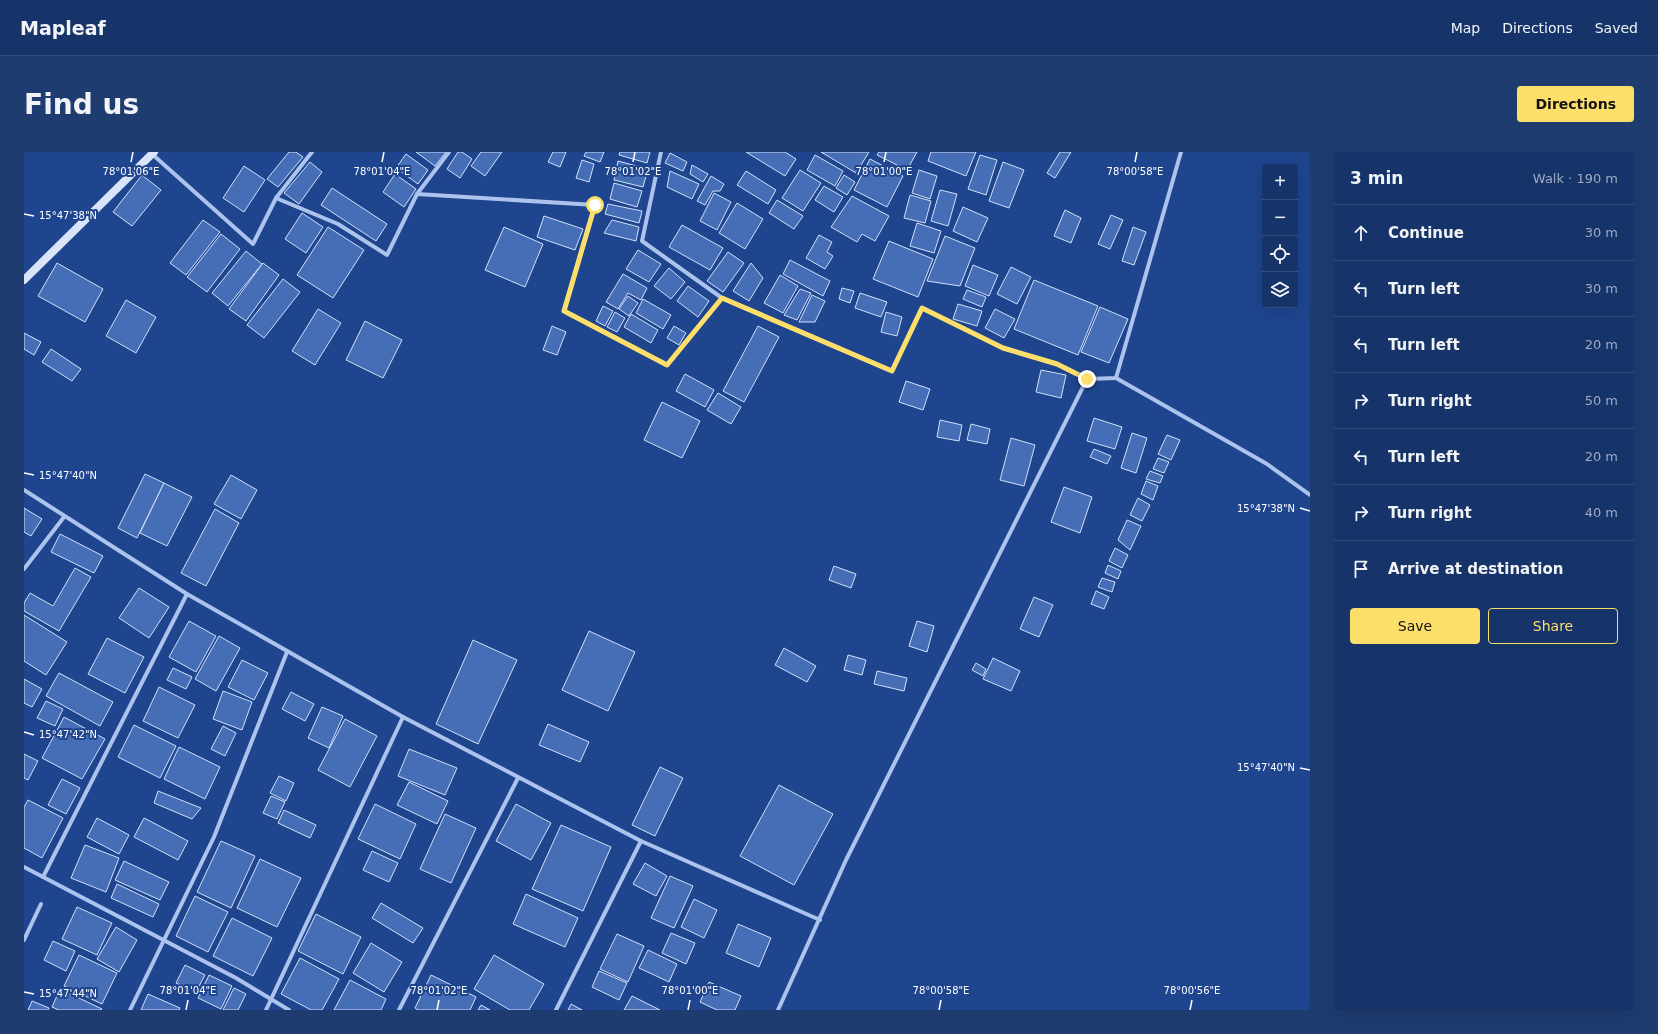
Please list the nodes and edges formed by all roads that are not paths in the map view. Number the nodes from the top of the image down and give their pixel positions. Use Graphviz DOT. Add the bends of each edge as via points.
graph roads {
  1 [pos="312,152"];
  2 [pos="449,152"];
  3 [pos="661,152"];
  4 [pos="1181,152"];
  5 [pos="153,153"];
  6 [pos="417,194"];
  7 [pos="276,198"];
  8 [pos="24,280"];
  9 [pos="722,298"];
  10 [pos="1116,378"];
  11 [pos="1087,379"];
  12 [pos="24,490"];
  13 [pos="1310,495"];
  14 [pos="64,517"];
  15 [pos="24,568"];
  16 [pos="187,594"];
  17 [pos="287,652"];
  18 [pos="403,717"];
  19 [pos="518,778"];
  20 [pos="641,841"];
  21 [pos="24,867"];
  22 [pos="43,877"];
  23 [pos="41,904"];
  24 [pos="820,920"];
  25 [pos="24,940"];
  26 [pos="164,940"];
  27 [pos="271,999"];
  28 [pos="130,1010"];
  29 [pos="266,1010"];
  30 [pos="290,1010"];
  31 [pos="399,1010"];
  32 [pos="556,1010"];
  33 [pos="778,1010"];
  1 -- 7 [label="street"];
  2 -- 6 [label="street"];
  3 -- 9 [label="street" via="642,241"];
  4 -- 10 [label="street"];
  5 -- 7 [label="street" via="253,244"];
  5 -- 8 [label="main road"];
  6 -- 7 [label="street" via="387,255 338,224"];
  6 -- 9 [label="street" via="595,205 564,311 667,365"];
  9 -- 11 [label="street" via="892,371 922,308 1003,348 1057,364"];
  10 -- 11 [label="street"];
  10 -- 13 [label="street" via="1268,464"];
  11 -- 24 [label="street" via="846,860"];
  12 -- 14 [label="street"];
  14 -- 15 [label="street"];
  14 -- 16 [label="street"];
  16 -- 17 [label="street"];
  16 -- 22 [label="street"];
  17 -- 18 [label="street"];
  17 -- 26 [label="street" via="214,837"];
  18 -- 19 [label="street"];
  18 -- 27 [label="street"];
  19 -- 20 [label="street"];
  19 -- 31 [label="street"];
  20 -- 24 [label="street"];
  20 -- 32 [label="street"];
  21 -- 22 [label="street"];
  22 -- 26 [label="street"];
  23 -- 25 [label="street"];
  24 -- 33 [label="street"];
  26 -- 27 [label="street"];
  26 -- 28 [label="street"];
  27 -- 29 [label="street"];
  27 -- 30 [label="street"];
}
